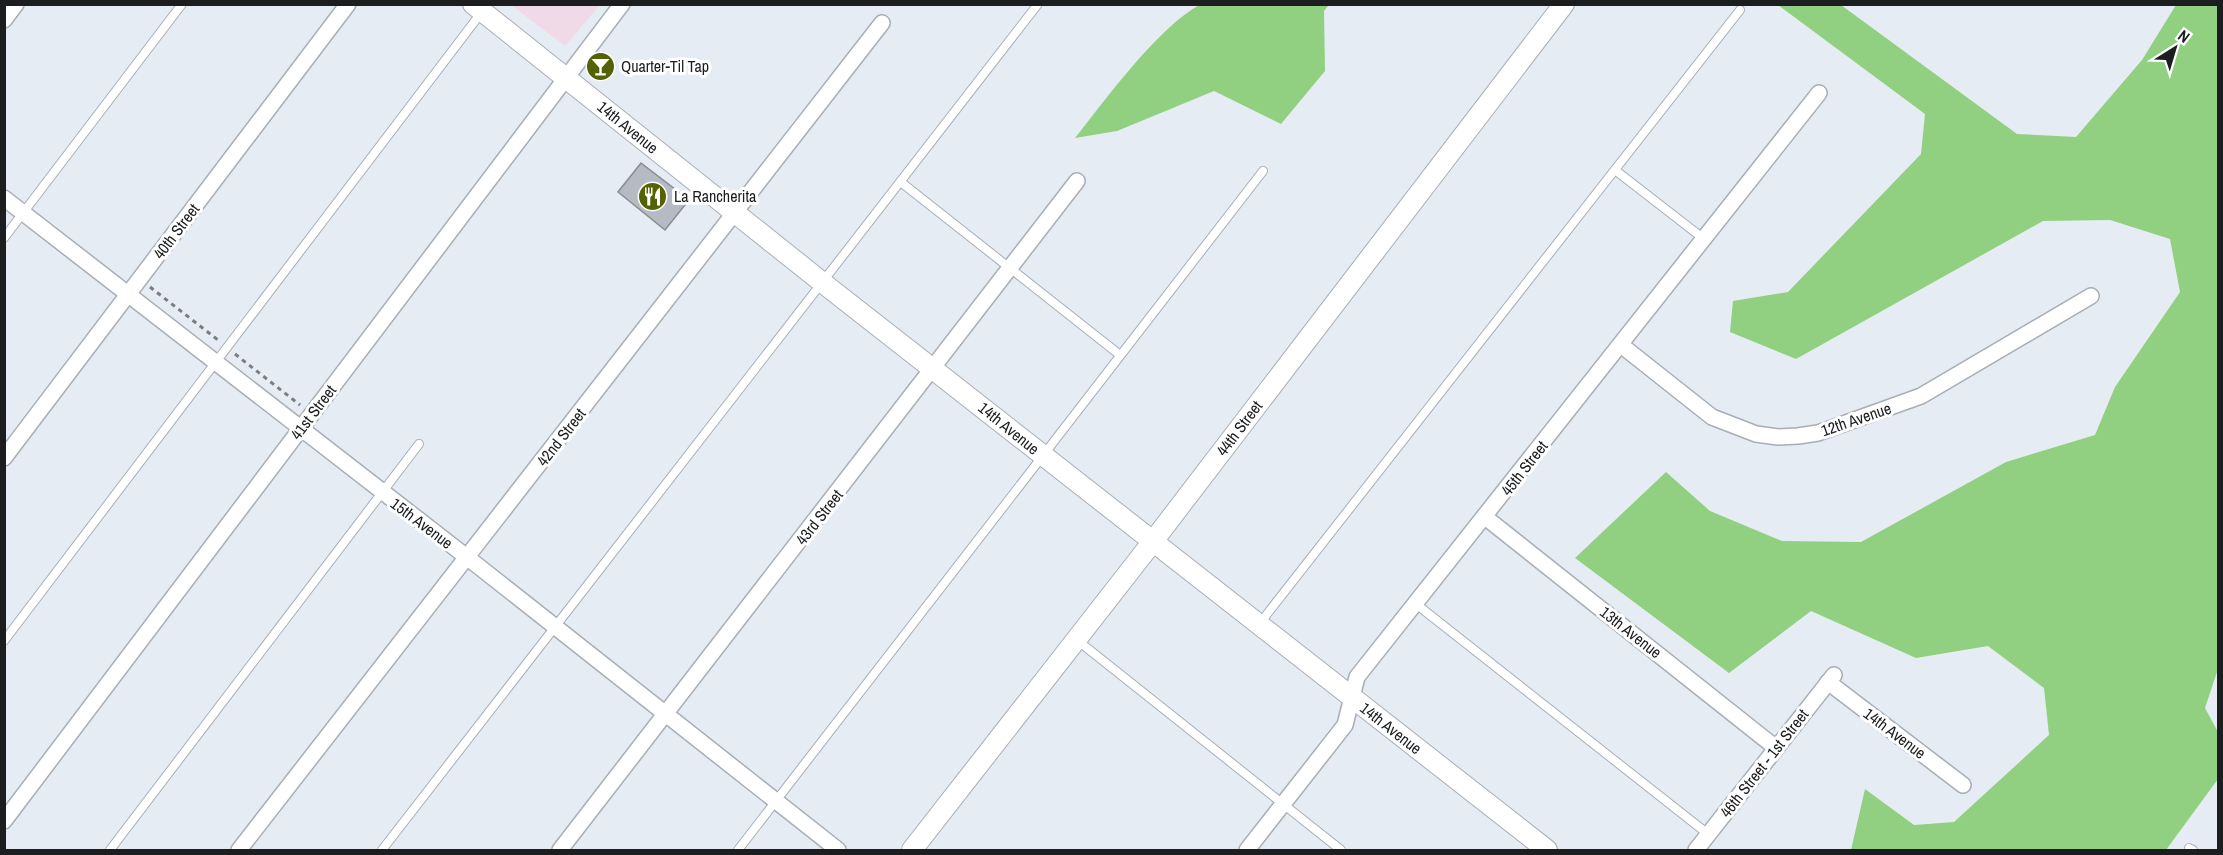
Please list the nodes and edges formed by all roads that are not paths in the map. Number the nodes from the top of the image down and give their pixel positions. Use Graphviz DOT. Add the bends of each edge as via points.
graph roads {
  1 [pos="16,4"];
  2 [pos="182,4"];
  3 [pos="348,4"];
  4 [pos="622,4"];
  5 [pos="1038,4"];
  6 [pos="1564,4"];
  7 [pos="478,8"];
  8 [pos="1740,10"];
  9 [pos="4,20"];
  10 [pos="882,23"];
  11 [pos="566,77"];
  12 [pos="1819,93"];
  13 [pos="1615,170"];
  14 [pos="1263,171"];
  15 [pos="1077,182"];
  16 [pos="902,183"];
  17 [pos="4,198"];
  18 [pos="24,213"];
  19 [pos="736,213"];
  20 [pos="4,238"];
  21 [pos="1704,238"];
  22 [pos="1011,269"];
  23 [pos="823,284"];
  24 [pos="128,295"];
  25 [pos="2091,296"];
  26 [pos="1621,345"];
  27 [pos="1120,356"];
  28 [pos="216,364"];
  29 [pos="935,369"];
  30 [pos="300,430"];
  31 [pos="419,444"];
  32 [pos="1042,455"];
  33 [pos="4,458"];
  34 [pos="383,493"];
  35 [pos="1485,517"];
  36 [pos="1154,540"];
  37 [pos="468,558"];
  38 [pos="1416,604"];
  39 [pos="1260,623"];
  40 [pos="554,627"];
  41 [pos="1077,640"];
  42 [pos="4,641"];
  43 [pos="1831,678"];
  44 [pos="1353,698"];
  45 [pos="665,715"];
  46 [pos="1776,747"];
  47 [pos="1963,785"];
  48 [pos="776,802"];
  49 [pos="1283,805"];
  50 [pos="7,810"];
  51 [pos="1708,834"];
  52 [pos="110,850"];
  53 [pos="240,850"];
  54 [pos="382,850"];
  55 [pos="560,850"];
  56 [pos="738,850"];
  57 [pos="838,850"];
  58 [pos="912,850"];
  59 [pos="1247,850"];
  60 [pos="1341,850"];
  61 [pos="1547,850"];
  62 [pos="1696,850"];
  1 -- 9 [label="street"];
  2 -- 18 [label="lane"];
  3 -- 24 [label="street, 40th Street"];
  4 -- 11 [label="street, 41st Street"];
  5 -- 16 [label="lane"];
  6 -- 36 [label="street, 44th Street"];
  7 -- 11 [label="street, 14th Avenue"];
  7 -- 28 [label="lane"];
  8 -- 13 [label="lane"];
  10 -- 19 [label="street, 42nd Street"];
  11 -- 19 [label="street, 14th Avenue"];
  11 -- 30 [label="street, 41st Street"];
  12 -- 21 [label="street, 45th Street"];
  13 -- 21 [label="lane"];
  13 -- 39 [label="lane"];
  14 -- 27 [label="lane"];
  15 -- 22 [label="street, 43rd Street"];
  16 -- 22 [label="lane"];
  16 -- 23 [label="lane"];
  17 -- 18 [label="street, 15th Avenue"];
  18 -- 20 [label="lane"];
  18 -- 24 [label="street, 15th Avenue"];
  19 -- 23 [label="street, 14th Avenue"];
  19 -- 37 [label="street, 42nd Street"];
  21 -- 26 [label="street, 45th Street"];
  22 -- 27 [label="lane"];
  22 -- 29 [label="street, 43rd Street"];
  23 -- 29 [label="street, 14th Avenue"];
  23 -- 40 [label="lane"];
  24 -- 28 [label="street, 15th Avenue"];
  24 -- 33 [label="street, 40th Street"];
  25 -- 26 [label="street, 12th Avenue" via="1921,396 1818,433 1798,436 1756,434 1712,417"];
  26 -- 35 [label="street, 45th Street"];
  27 -- 32 [label="lane"];
  28 -- 30 [label="street, 15th Avenue"];
  28 -- 42 [label="lane"];
  29 -- 32 [label="street, 14th Avenue"];
  29 -- 45 [label="street, 43rd Street"];
  30 -- 34 [label="street, 15th Avenue"];
  30 -- 50 [label="street, 41st Street"];
  31 -- 34 [label="lane"];
  32 -- 36 [label="street, 14th Avenue"];
  32 -- 48 [label="lane"];
  34 -- 37 [label="street, 15th Avenue"];
  34 -- 52 [label="lane"];
  35 -- 38 [label="street, 45th Street"];
  35 -- 46 [label="street, 13th Avenue"];
  36 -- 39 [label="street, 14th Avenue"];
  36 -- 41 [label="street, 44th Street"];
  37 -- 40 [label="street, 15th Avenue"];
  37 -- 53 [label="street, 42nd Street"];
  38 -- 44 [label="street, 45th Street" via="1357,677"];
  38 -- 51 [label="lane"];
  39 -- 44 [label="street, 14th Avenue"];
  40 -- 45 [label="street, 15th Avenue"];
  40 -- 54 [label="lane"];
  41 -- 49 [label="lane"];
  41 -- 58 [label="street, 44th Street"];
  43 -- 46 [label="street, 46th Street - 1st Street"];
  43 -- 47 [label="street, 14th Avenue"];
  44 -- 49 [label="street, 45th Street" via="1345,725"];
  44 -- 61 [label="street, 14th Avenue"];
  45 -- 48 [label="street, 15th Avenue"];
  45 -- 55 [label="street, 43rd Street"];
  46 -- 51 [label="street, 46th Street - 1st Street"];
  48 -- 56 [label="lane"];
  48 -- 57 [label="street, 15th Avenue"];
  49 -- 59 [label="street, 45th Street"];
  49 -- 60 [label="lane"];
  51 -- 62 [label="street, 46th Street - 1st Street"];
}
